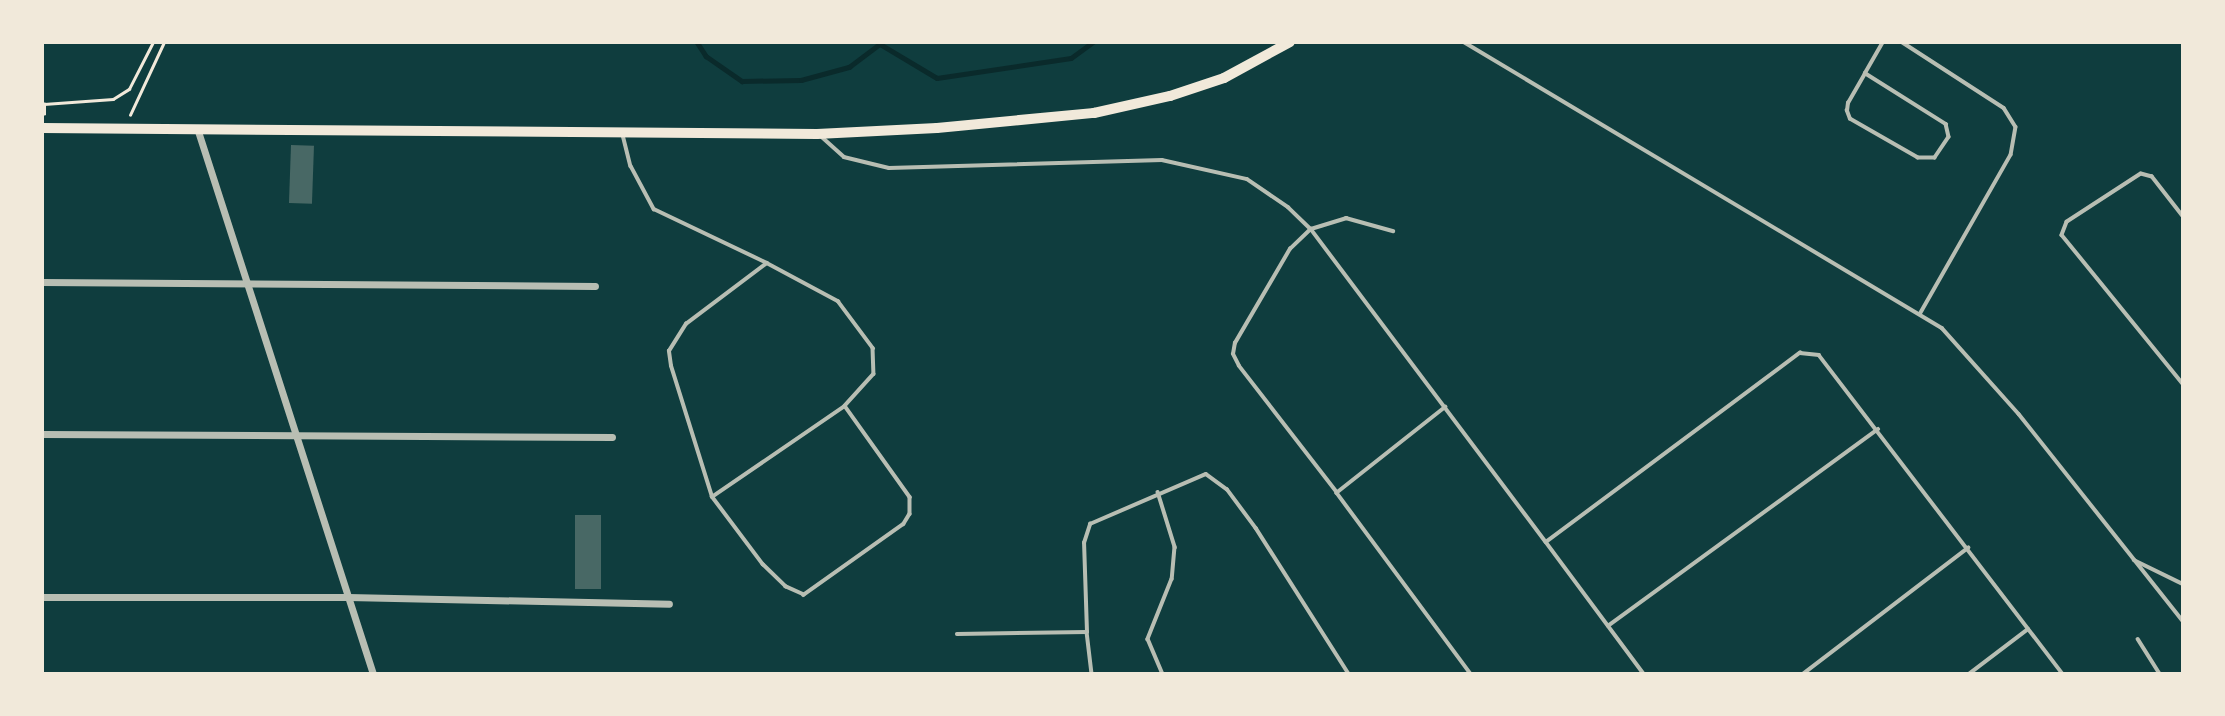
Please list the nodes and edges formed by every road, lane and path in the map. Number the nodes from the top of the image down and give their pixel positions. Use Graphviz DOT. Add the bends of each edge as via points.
graph roads {
  1 [pos="153,42"];
  2 [pos="164,42"];
  3 [pos="1290,42"];
  4 [pos="1464,42"];
  5 [pos="1883,42"];
  6 [pos="1902,42"];
  7 [pos="1865,73"];
  8 [pos="43,128"];
  9 [pos="127,128"];
  10 [pos="197,128"];
  11 [pos="622,133"];
  12 [pos="817,134"];
  13 [pos="2183,217"];
  14 [pos="1311,229"];
  15 [pos="1393,231"];
  16 [pos="767,263"];
  17 [pos="42,282"];
  18 [pos="247,282"];
  19 [pos="595,286"];
  20 [pos="1921,313"];
  21 [pos="2183,384"];
  22 [pos="845,406"];
  23 [pos="1446,407"];
  24 [pos="1879,429"];
  25 [pos="42,434"];
  26 [pos="297,436"];
  27 [pos="612,437"];
  28 [pos="1158,492"];
  29 [pos="1337,493"];
  30 [pos="712,497"];
  31 [pos="1546,542"];
  32 [pos="1968,548"];
  33 [pos="2132,559"];
  34 [pos="2183,584"];
  35 [pos="42,597"];
  36 [pos="348,597"];
  37 [pos="669,604"];
  38 [pos="2183,621"];
  39 [pos="1608,626"];
  40 [pos="2029,628"];
  41 [pos="1087,632"];
  42 [pos="957,634"];
  43 [pos="2138,639"];
  44 [pos="373,674"];
  45 [pos="1092,674"];
  46 [pos="1163,674"];
  47 [pos="1349,674"];
  48 [pos="1471,674"];
  49 [pos="1644,674"];
  50 [pos="1802,674"];
  51 [pos="1969,674"];
  52 [pos="2063,674"];
  53 [pos="2160,674"];
  1 -- 8 [label="path" via="129,89 113,99 44,104"];
  2 -- 9 [label="path" via="131,107"];
  3 -- 12 [label="main road" via="1224,78 1094,113"];
  4 -- 20 [label="lane"];
  5 -- 7 [label="lane"];
  6 -- 20 [label="lane" via="2004,108 2016,127 2011,155"];
  7 -- 7 [label="lane" via="1848,103 1850,119 1918,158 1935,158 1949,136 1946,124"];
  8 -- 9 [label="main road"];
  9 -- 10 [label="main road"];
  10 -- 11 [label="main road"];
  10 -- 18 [label="street"];
  11 -- 12 [label="main road"];
  11 -- 16 [label="lane" via="631,166 654,209"];
  12 -- 14 [label="lane" via="844,157 888,168 1162,160 1247,179"];
  13 -- 21 [label="lane" via="2152,177 2141,174 2067,222 2062,235"];
  14 -- 15 [label="lane" via="1346,218"];
  14 -- 23 [label="lane"];
  14 -- 29 [label="lane" via="1290,249 1242,326 1233,354"];
  16 -- 22 [label="lane" via="838,300 873,348 874,374"];
  16 -- 30 [label="lane" via="686,324 669,351"];
  17 -- 18 [label="street"];
  18 -- 19 [label="street"];
  18 -- 26 [label="street"];
  20 -- 33 [label="lane" via="1970,354"];
  22 -- 30 [label="lane"];
  22 -- 30 [label="lane" via="912,506 904,524 811,593 796,594 786,587"];
  23 -- 29 [label="lane"];
  23 -- 31 [label="lane"];
  24 -- 31 [label="lane" via="1825,359 1814,352 1800,353"];
  24 -- 32 [label="lane"];
  24 -- 39 [label="lane"];
  25 -- 26 [label="street"];
  26 -- 27 [label="street"];
  26 -- 36 [label="street"];
  28 -- 41 [label="lane" via="1097,519 1087,529"];
  28 -- 46 [label="lane" via="1175,547 1172,579 1148,639"];
  28 -- 47 [label="lane" via="1202,474 1227,489 1290,578"];
  29 -- 48 [label="lane"];
  31 -- 39 [label="lane"];
  32 -- 40 [label="lane"];
  32 -- 50 [label="lane"];
  33 -- 34 [label="lane"];
  33 -- 38 [label="lane"];
  35 -- 36 [label="street"];
  36 -- 37 [label="street"];
  36 -- 44 [label="street"];
  39 -- 49 [label="lane"];
  40 -- 51 [label="lane"];
  40 -- 52 [label="lane"];
  41 -- 42 [label="lane"];
  41 -- 45 [label="lane"];
  43 -- 53 [label="lane"];
}
